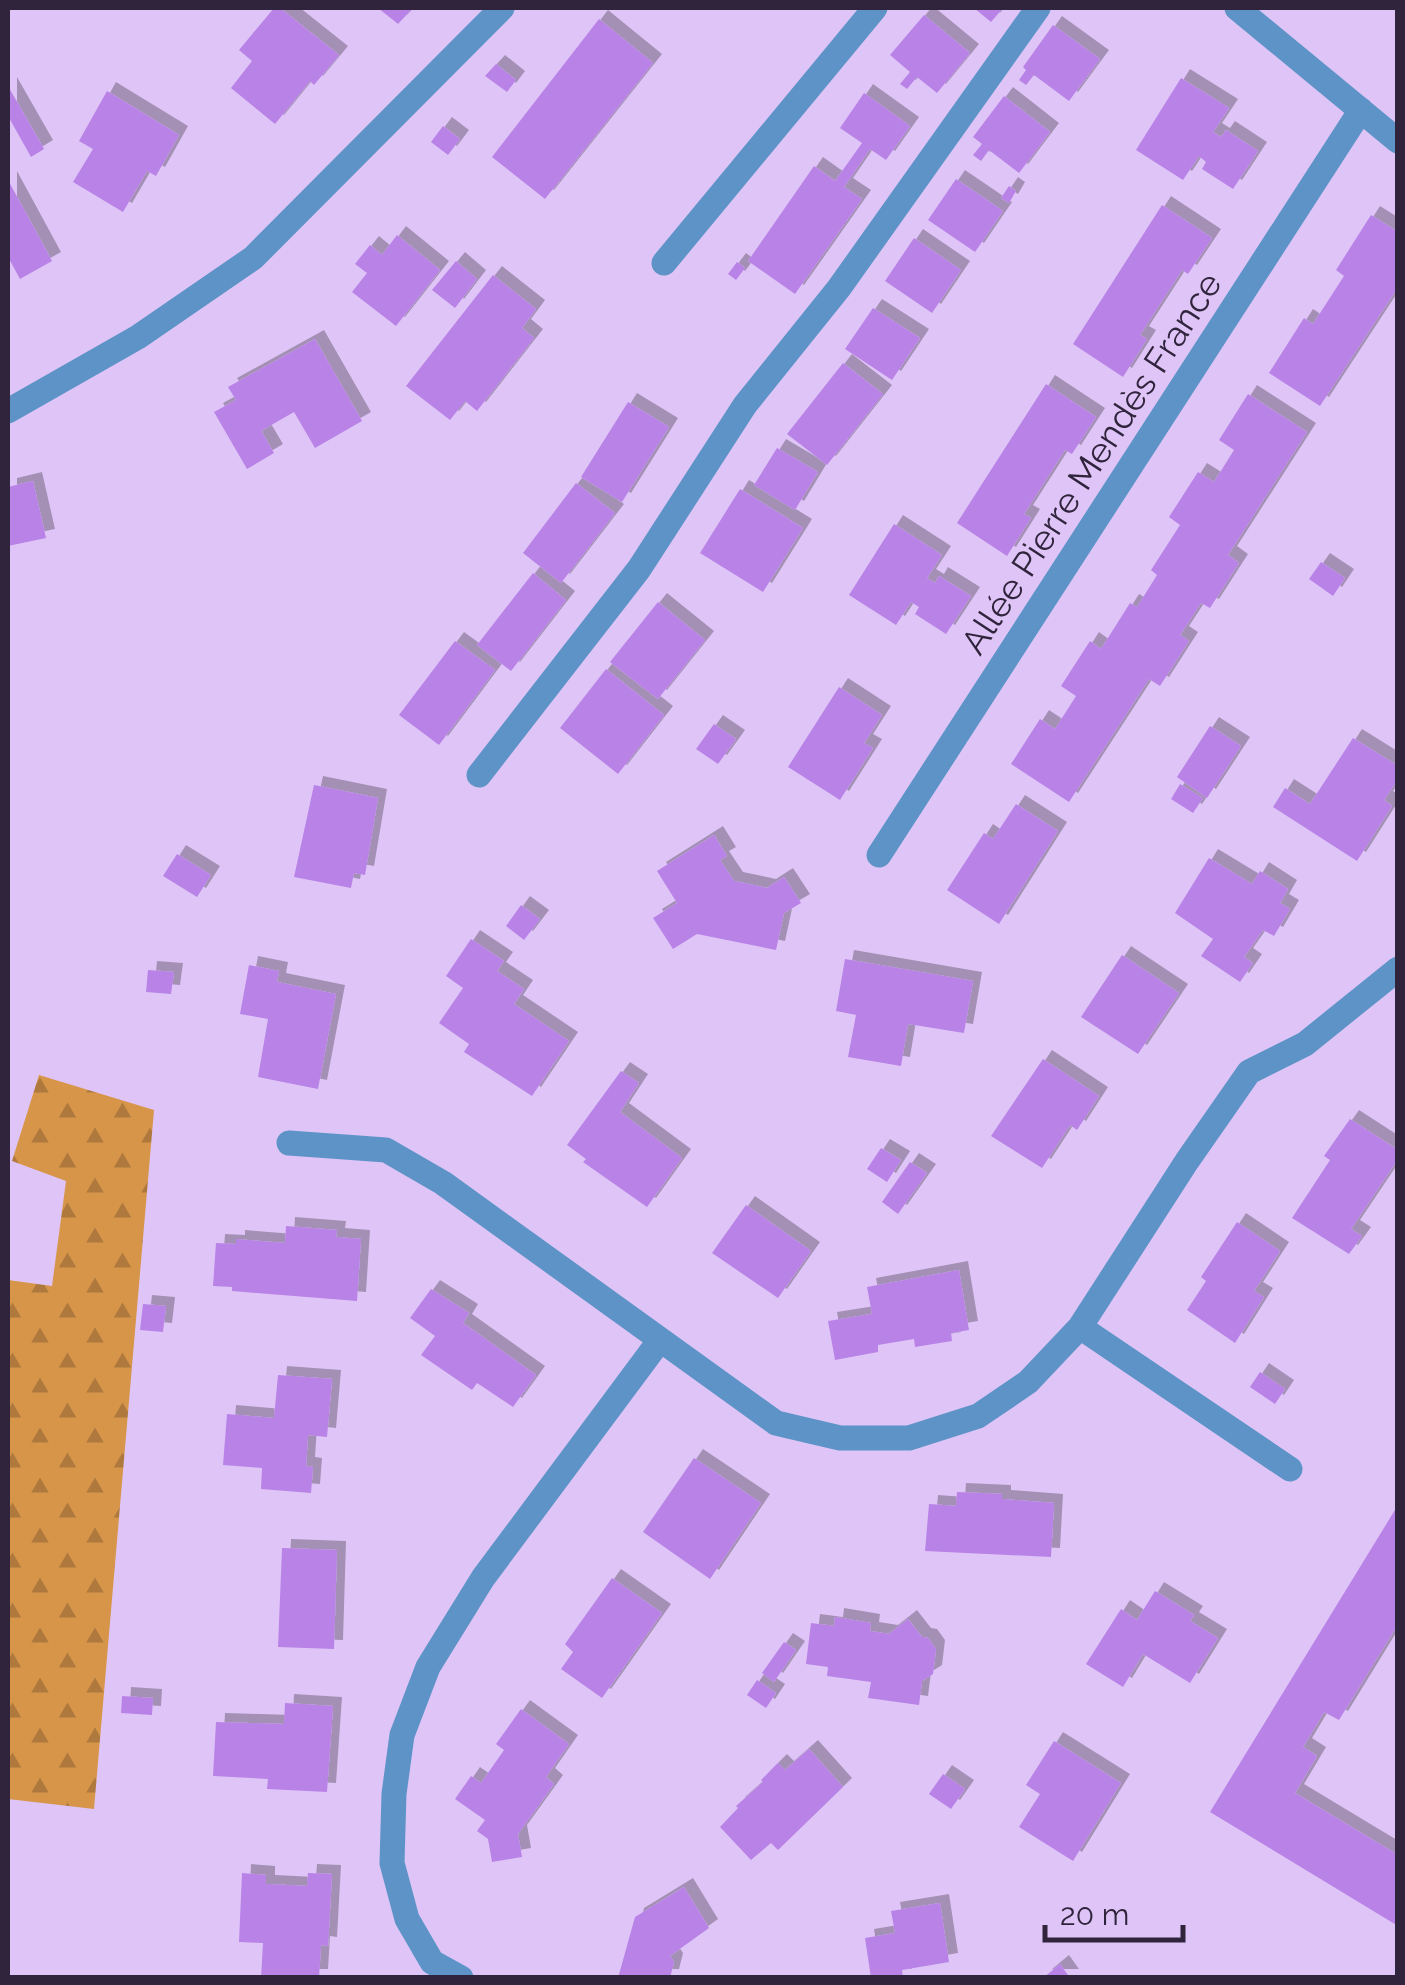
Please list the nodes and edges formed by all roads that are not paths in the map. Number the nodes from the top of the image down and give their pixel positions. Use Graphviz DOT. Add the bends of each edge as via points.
graph roads {
  1 [pos="502,8"];
  2 [pos="875,8"];
  3 [pos="1038,8"];
  4 [pos="1237,8"];
  5 [pos="1360,110"];
  6 [pos="1398,141"];
  7 [pos="664,263"];
  8 [pos="8,410"];
  9 [pos="480,776"];
  10 [pos="879,855"];
  11 [pos="1398,969"];
  12 [pos="289,1143"];
  13 [pos="1080,1327"];
  14 [pos="660,1340"];
  15 [pos="1290,1469"];
  16 [pos="461,1978"];
  1 -- 8 [label="street" via="253,258 138,337"];
  2 -- 7 [label="street"];
  3 -- 9 [label="street" via="839,288 745,405 638,569"];
  4 -- 5 [label="street"];
  5 -- 6 [label="street"];
  5 -- 10 [label="street, Allée Pierre Mendès France"];
  11 -- 13 [label="street" via="1306,1044 1249,1072"];
  12 -- 14 [label="street" via="386,1150 443,1183"];
  13 -- 14 [label="street" via="1028,1382 978,1416 909,1438 840,1438 776,1423"];
  13 -- 15 [label="street"];
  14 -- 16 [label="street" via="483,1578 428,1668 402,1735 392,1863 407,1919 432,1962"];
}
